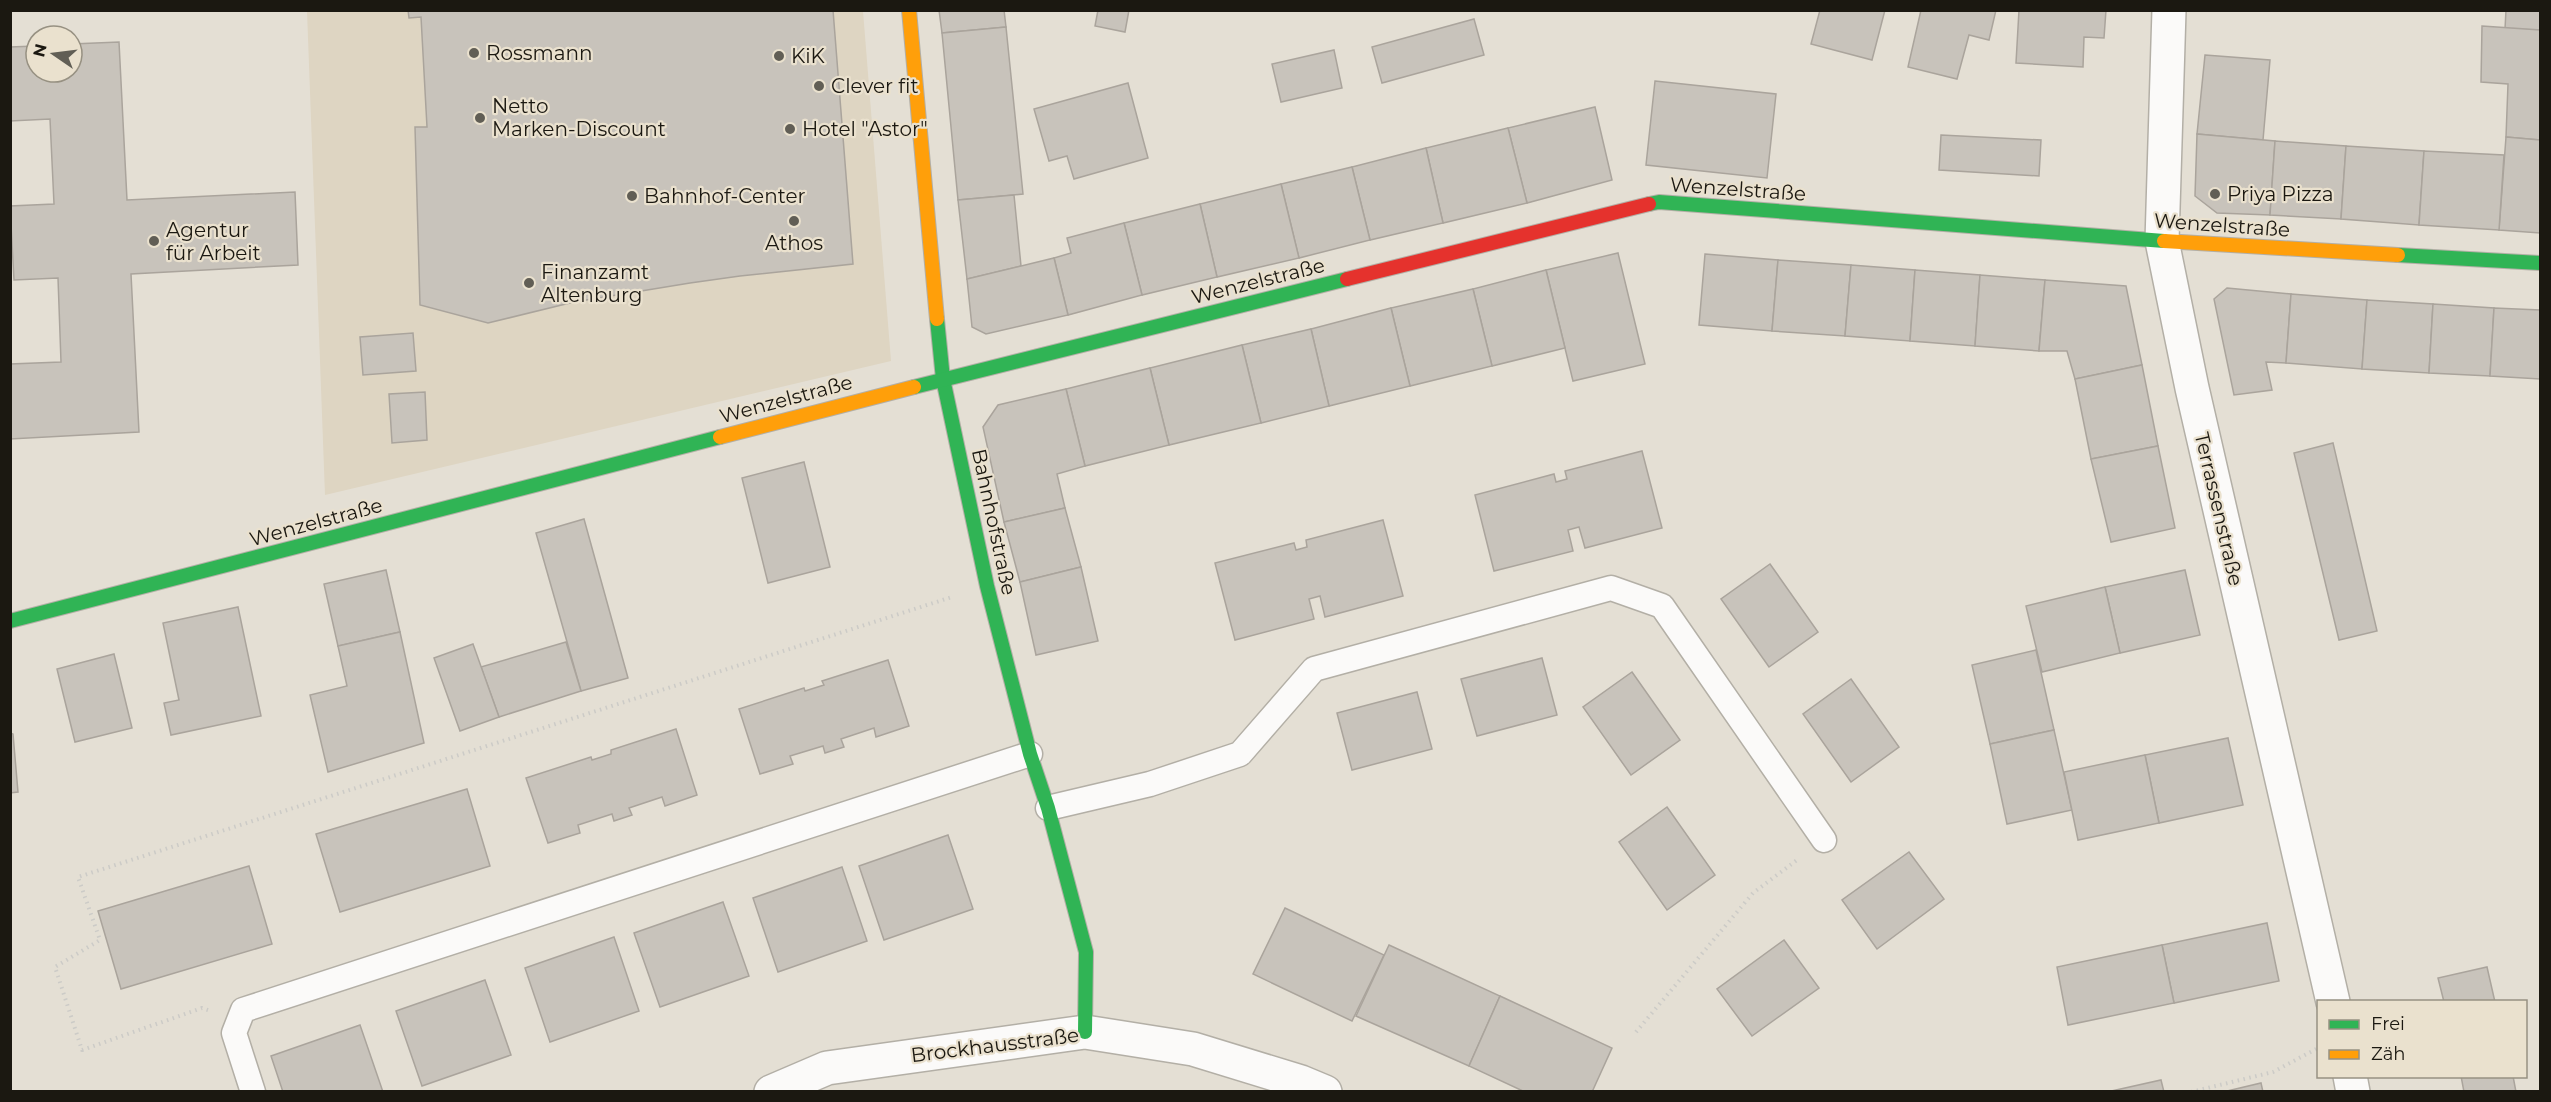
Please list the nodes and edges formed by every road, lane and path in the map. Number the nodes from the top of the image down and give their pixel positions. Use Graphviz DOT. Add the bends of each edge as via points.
graph roads {
  1 [pos="909,10"];
  2 [pos="2169,10"];
  3 [pos="2162,241"];
  4 [pos="2541,264"];
  5 [pos="943,379"];
  6 [pos="987,586"];
  7 [pos="10,621"];
  8 [pos="1030,753"];
  9 [pos="1048,808"];
  10 [pos="1824,840"];
  11 [pos="2333,1000"];
  12 [pos="239,1020"];
  13 [pos="1085,1032"];
  14 [pos="1636,1032"];
  15 [pos="2317,1049"];
  16 [pos="253,1092"];
  17 [pos="771,1092"];
  18 [pos="1325,1092"];
  19 [pos="2191,1092"];
  1 -- 5 [label="street, Bahnhofstraße"];
  2 -- 3 [label="street, Terrassenstraße"];
  3 -- 4 [label="street, Wenzelstraße"];
  3 -- 5 [label="street, Wenzelstraße" via="1659,202"];
  3 -- 11 [label="street, Terrassenstraße"];
  5 -- 6 [label="street, Bahnhofstraße"];
  5 -- 7 [label="street, Wenzelstraße"];
  6 -- 8 [label="street, Bahnhofstraße"];
  6 -- 12 [label="path" via="78,877 100,940 56,966 82,1050 202,1008"];
  8 -- 9 [label="street, Bahnhofstraße"];
  8 -- 12 [label="lane" via="243,1010"];
  9 -- 10 [label="lane" via="1150,784 1240,754 1314,669 1611,588 1662,606"];
  9 -- 13 [label="street, Bahnhofstraße" via="1086,952"];
  10 -- 14 [label="path" via="1753,893"];
  12 -- 16 [label="lane" via="234,1033"];
  13 -- 17 [label="street, Brockhausstraße" via="827,1068"];
  13 -- 18 [label="street, Brockhausstraße" via="1193,1049"];
  15 -- 19 [label="path" via="2273,1072"];
}
